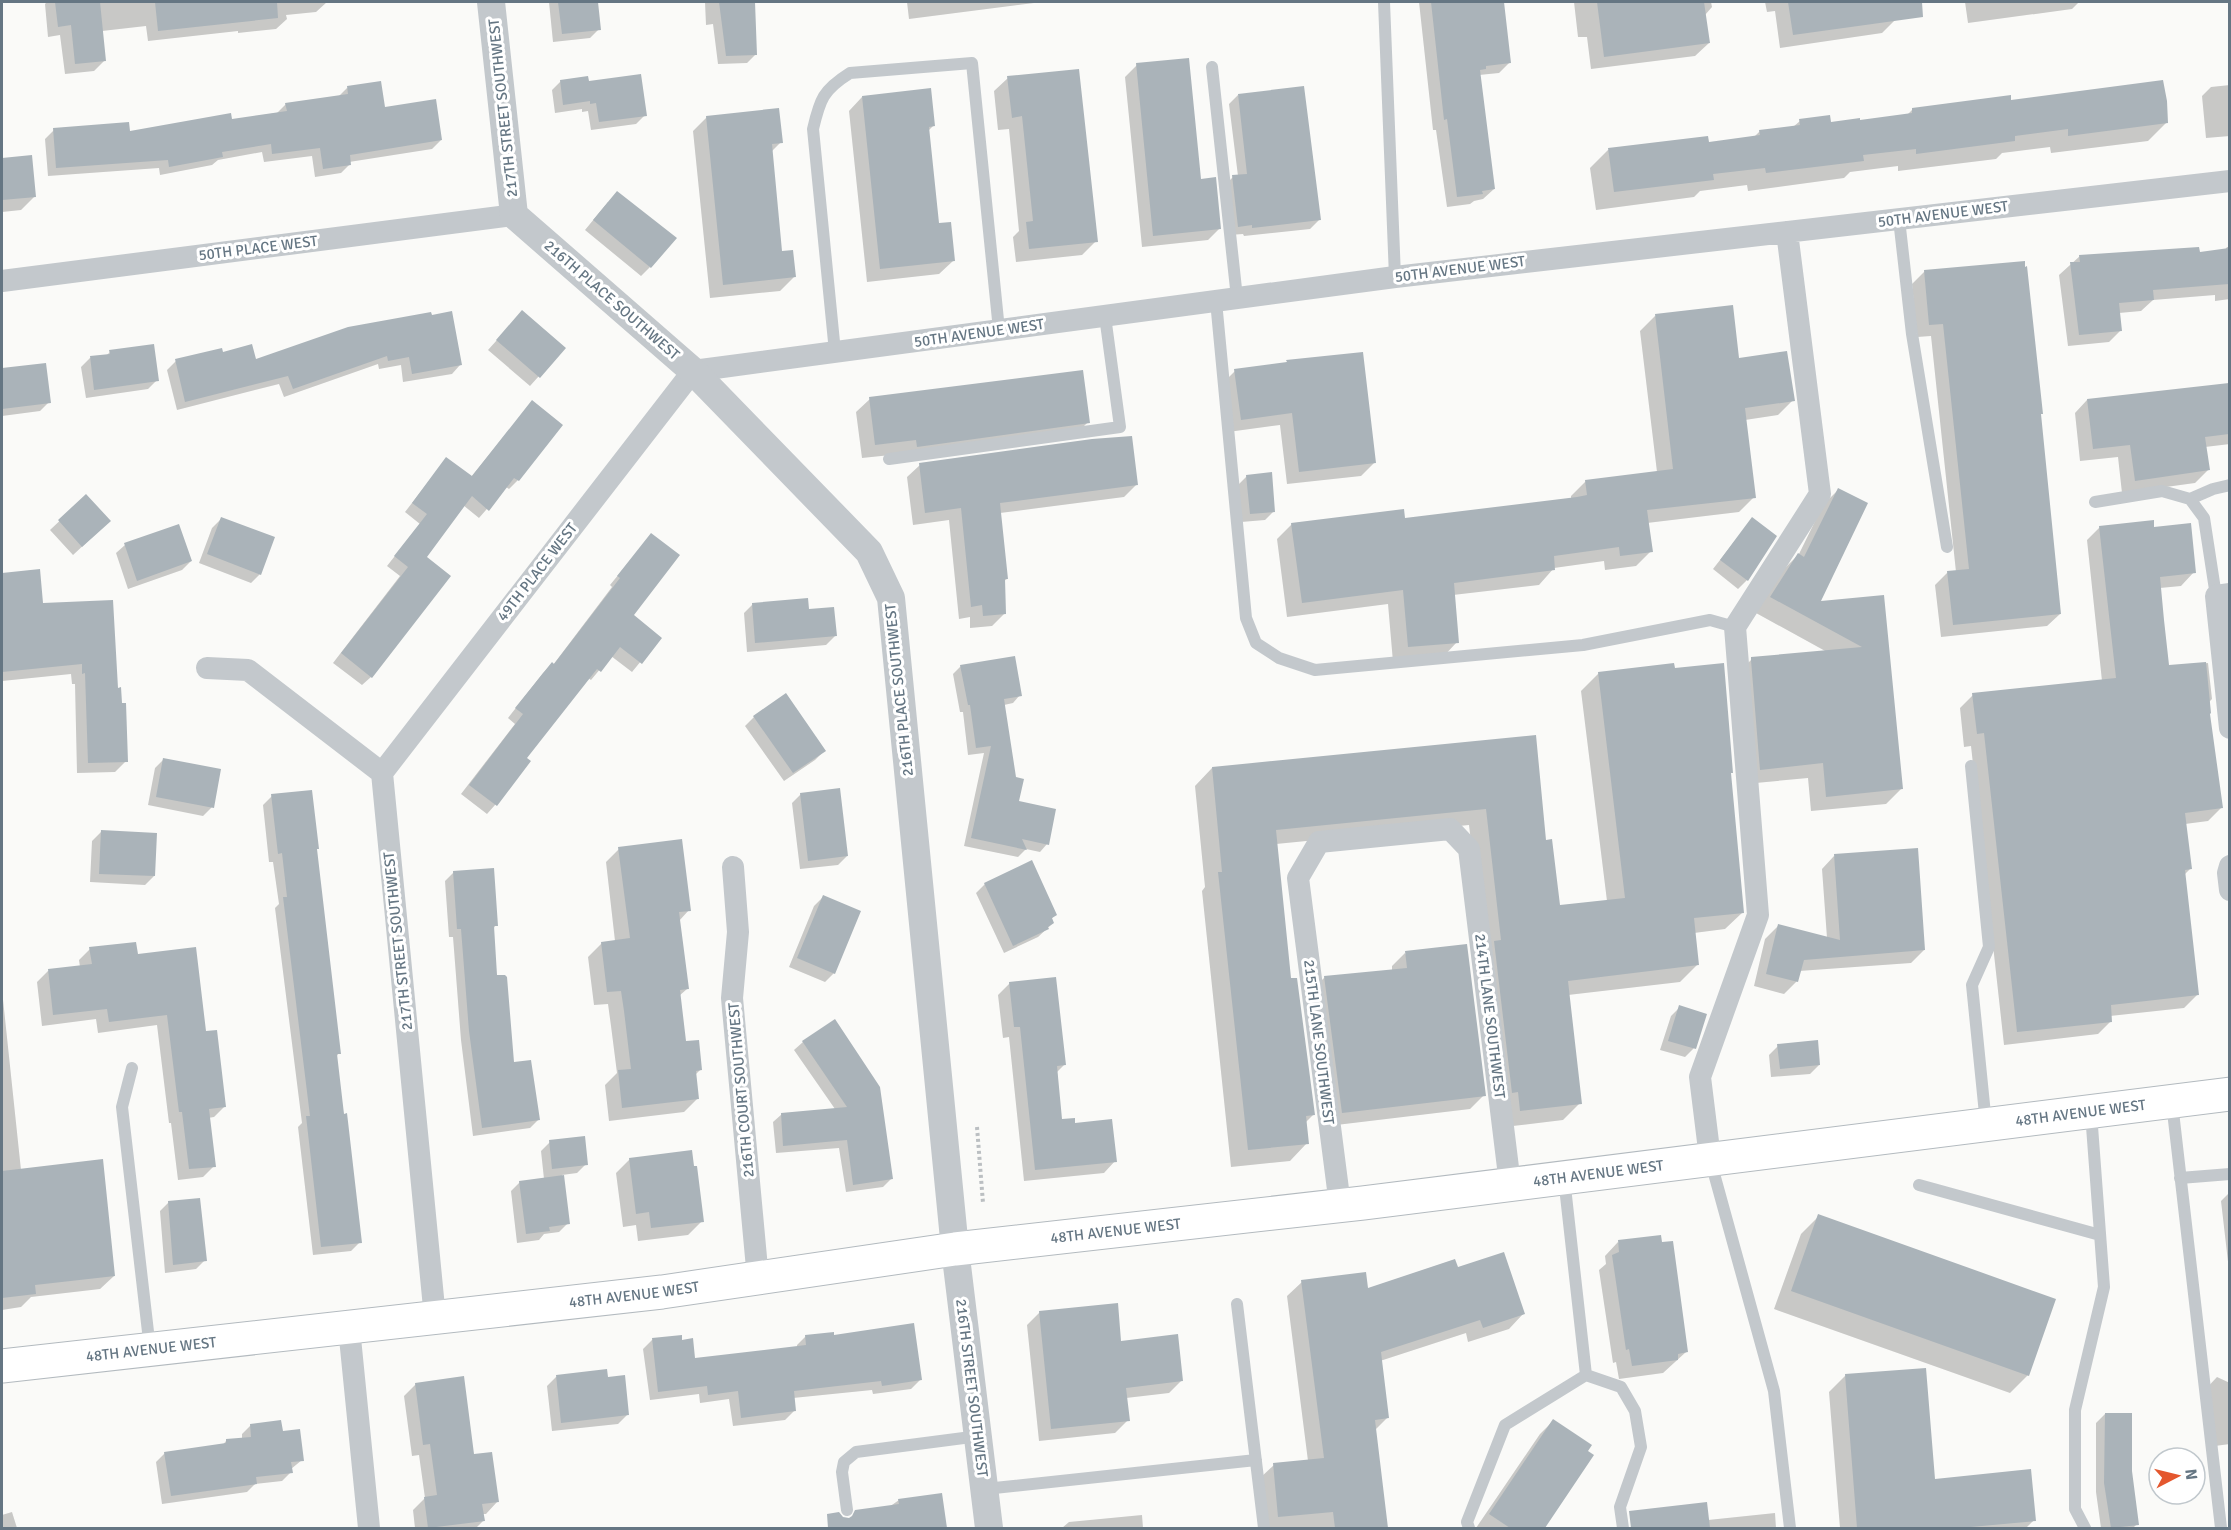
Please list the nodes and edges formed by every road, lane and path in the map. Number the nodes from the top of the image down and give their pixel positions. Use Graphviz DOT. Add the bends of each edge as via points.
graph roads {
  1 [pos="491,2"];
  2 [pos="1384,2"];
  3 [pos="1212,67"];
  4 [pos="2229,181"];
  5 [pos="514,215"];
  6 [pos="1899,219"];
  7 [pos="1787,232"];
  8 [pos="1395,277"];
  9 [pos="2,281"];
  10 [pos="1227,299"];
  11 [pos="1105,316"];
  12 [pos="999,330"];
  13 [pos="835,352"];
  14 [pos="693,371"];
  15 [pos="889,459"];
  16 [pos="2229,485"];
  17 [pos="2190,499"];
  18 [pos="2095,502"];
  19 [pos="1947,547"];
  20 [pos="2222,595"];
  21 [pos="1735,627"];
  22 [pos="207,668"];
  23 [pos="2229,728"];
  24 [pos="1971,765"];
  25 [pos="382,773"];
  26 [pos="2229,866"];
  27 [pos="733,867"];
  28 [pos="1298,878"];
  29 [pos="2229,890"];
  30 [pos="132,1068"];
  31 [pos="2229,1094"];
  32 [pos="2171,1102"];
  33 [pos="2091,1112"];
  34 [pos="1986,1125"];
  35 [pos="977,1127"];
  36 [pos="1710,1158"];
  37 [pos="2229,1174"];
  38 [pos="1564,1177"];
  39 [pos="2180,1178"];
  40 [pos="1510,1184"];
  41 [pos="1919,1185"];
  42 [pos="983,1203"];
  43 [pos="1340,1205"];
  44 [pos="2100,1235"];
  45 [pos="955,1249"];
  46 [pos="758,1279"];
  47 [pos="1237,1304"];
  48 [pos="435,1318"];
  49 [pos="349,1328"];
  50 [pos="150,1350"];
  51 [pos="2,1366"];
  52 [pos="1586,1376"];
  53 [pos="979,1436"];
  54 [pos="1256,1460"];
  55 [pos="985,1489"];
  56 [pos="847,1510"];
  57 [pos="369,1528"];
  58 [pos="989,1528"];
  59 [pos="1264,1528"];
  60 [pos="1469,1528"];
  61 [pos="1623,1528"];
  62 [pos="1791,1528"];
  63 [pos="2085,1528"];
  64 [pos="2221,1528"];
  1 -- 5 [label="street, 217TH STREET SOUTHWEST"];
  2 -- 8 [label="lane"];
  3 -- 10 [label="lane"];
  4 -- 6 [label="street, 50TH AVENUE WEST"];
  5 -- 9 [label="street, 50TH PLACE WEST"];
  5 -- 14 [label="street, 216TH PLACE SOUTHWEST"];
  6 -- 7 [label="street, 50TH AVENUE WEST"];
  6 -- 19 [label="lane" via="1912,334"];
  7 -- 8 [label="street, 50TH AVENUE WEST"];
  7 -- 21 [label="street" via="1820,494"];
  8 -- 10 [label="street, 50TH AVENUE WEST"];
  10 -- 11 [label="street, 50TH AVENUE WEST"];
  10 -- 21 [label="lane" via="1246,618 1256,643 1280,658 1315,670 1584,645 1710,620"];
  11 -- 12 [label="street, 50TH AVENUE WEST"];
  11 -- 15 [label="lane" via="1120,427"];
  12 -- 13 [label="street, 50TH AVENUE WEST"];
  12 -- 13 [label="lane" via="972,63 850,73 835,82 820,100 813,129"];
  13 -- 14 [label="street, 50TH AVENUE WEST"];
  14 -- 25 [label="street, 49TH PLACE WEST"];
  14 -- 45 [label="street, 216TH PLACE SOUTHWEST" via="869,552 891,598"];
  16 -- 17 [label="lane"];
  17 -- 18 [label="lane" via="2162,491"];
  17 -- 20 [label="lane" via="2204,518"];
  20 -- 23 [label="street"];
  21 -- 36 [label="street" via="1758,915 1700,1077"];
  22 -- 25 [label="street" via="248,670"];
  24 -- 34 [label="lane" via="1989,947 1972,985"];
  25 -- 48 [label="street, 217TH STREET SOUTHWEST"];
  26 -- 29 [label="street"];
  27 -- 46 [label="street, 216TH COURT SOUTHWEST" via="738,932 732,998"];
  28 -- 40 [label="street, 214TH LANE SOUTHWEST" via="1319,842 1450,829 1469,849"];
  28 -- 43 [label="street, 215TH LANE SOUTHWEST"];
  30 -- 50 [label="lane" via="122,1107"];
  31 -- 32 [label="main road, 48TH AVENUE WEST"];
  32 -- 33 [label="main road, 48TH AVENUE WEST"];
  32 -- 39 [label="lane"];
  33 -- 34 [label="main road, 48TH AVENUE WEST"];
  33 -- 44 [label="lane"];
  34 -- 36 [label="main road, 48TH AVENUE WEST"];
  35 -- 42 [label="path"];
  36 -- 38 [label="main road, 48TH AVENUE WEST"];
  36 -- 62 [label="lane" via="1774,1391"];
  37 -- 39 [label="lane"];
  38 -- 40 [label="main road, 48TH AVENUE WEST"];
  38 -- 52 [label="lane"];
  39 -- 64 [label="lane"];
  40 -- 43 [label="main road, 48TH AVENUE WEST"];
  41 -- 44 [label="lane"];
  43 -- 45 [label="main road, 48TH AVENUE WEST"];
  44 -- 63 [label="lane" via="2104,1287 2075,1410 2075,1509"];
  45 -- 46 [label="main road, 48TH AVENUE WEST"];
  45 -- 53 [label="street, 216TH STREET SOUTHWEST"];
  46 -- 48 [label="main road, 48TH AVENUE WEST"];
  47 -- 54 [label="lane"];
  48 -- 49 [label="main road, 48TH AVENUE WEST"];
  49 -- 50 [label="main road, 48TH AVENUE WEST"];
  49 -- 57 [label="street"];
  50 -- 51 [label="main road, 48TH AVENUE WEST"];
  52 -- 60 [label="lane" via="1505,1425 1467,1522"];
  52 -- 61 [label="lane" via="1620,1387 1635,1411 1641,1447 1620,1507"];
  53 -- 55 [label="street, 216TH STREET SOUTHWEST"];
  53 -- 56 [label="lane" via="856,1452 844,1462 842,1472"];
  54 -- 55 [label="lane"];
  54 -- 59 [label="lane"];
  55 -- 58 [label="street, 216TH STREET SOUTHWEST"];
}
